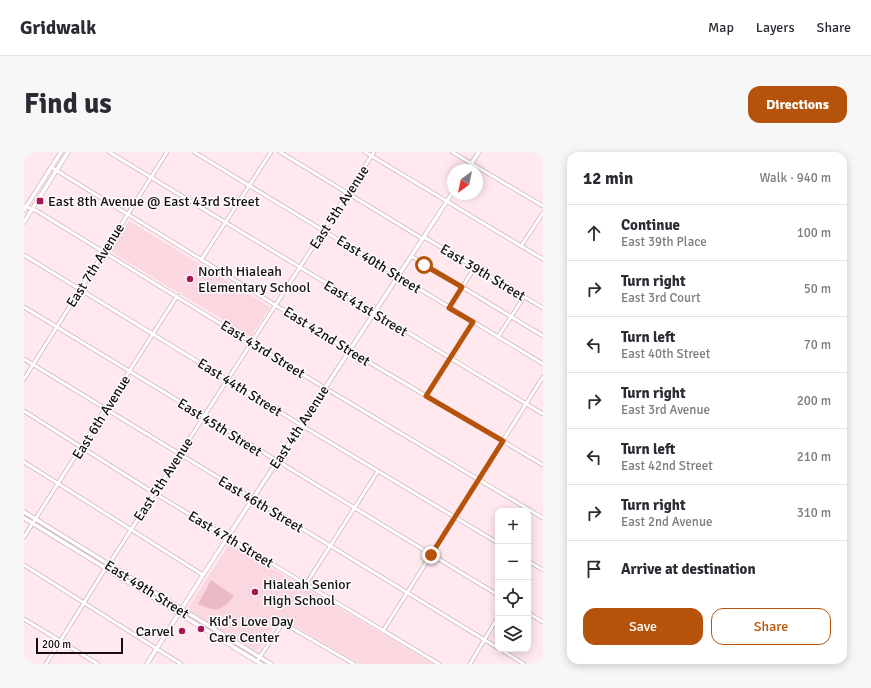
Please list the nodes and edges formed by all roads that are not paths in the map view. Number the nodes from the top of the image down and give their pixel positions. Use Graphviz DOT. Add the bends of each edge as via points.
graph roads {
  1 [pos="61,152"];
  2 [pos="68,152"];
  3 [pos="109,152"];
  4 [pos="167,152"];
  5 [pos="194,152"];
  6 [pos="271,152"];
  7 [pos="280,152"];
  8 [pos="366,152"];
  9 [pos="374,152"];
  10 [pos="452,152"];
  11 [pos="479,152"];
  12 [pos="540,152"];
  13 [pos="543,154"];
  14 [pos="372,156"];
  15 [pos="471,164"];
  16 [pos="51,167"];
  17 [pos="56,170"];
  18 [pos="483,171"];
  19 [pos="150,178"];
  20 [pos="249,185"];
  21 [pos="348,193"];
  22 [pos="447,201"];
  23 [pos="543,206"];
  24 [pos="25,207"];
  25 [pos="32,209"];
  26 [pos="543,213"];
  27 [pos="127,214"];
  28 [pos="24,222"];
  29 [pos="225,222"];
  30 [pos="324,230"];
  31 [pos="423,238"];
  32 [pos="521,246"];
  33 [pos="104,252"];
  34 [pos="24,255"];
  35 [pos="411,256"];
  36 [pos="543,259"];
  37 [pos="201,260"];
  38 [pos="475,267"];
  39 [pos="299,268"];
  40 [pos="398,277"];
  41 [pos="462,287"];
  42 [pos="80,289"];
  43 [pos="177,296"];
  44 [pos="524,297"];
  45 [pos="276,305"];
  46 [pos="24,307"];
  47 [pos="449,308"];
  48 [pos="543,308"];
  49 [pos="374,313"];
  50 [pos="511,317"];
  51 [pos="473,322"];
  52 [pos="56,327"];
  53 [pos="154,334"];
  54 [pos="543,336"];
  55 [pos="498,337"];
  56 [pos="251,342"];
  57 [pos="350,351"];
  58 [pos="450,358"];
  59 [pos="24,359"];
  60 [pos="543,364"];
  61 [pos="33,365"];
  62 [pos="130,371"];
  63 [pos="543,377"];
  64 [pos="24,379"];
  65 [pos="228,379"];
  66 [pos="325,388"];
  67 [pos="426,396"];
  68 [pos="526,404"];
  69 [pos="105,409"];
  70 [pos="24,411"];
  71 [pos="543,414"];
  72 [pos="203,417"];
  73 [pos="301,425"];
  74 [pos="503,441"];
  75 [pos="82,446"];
  76 [pos="180,454"];
  77 [pos="24,462"];
  78 [pos="277,462"];
  79 [pos="543,465"];
  80 [pos="378,471"];
  81 [pos="478,479"];
  82 [pos="58,484"];
  83 [pos="154,493"];
  84 [pos="252,500"];
  85 [pos="354,508"];
  86 [pos="24,512"];
  87 [pos="24,518"];
  88 [pos="455,518"];
  89 [pos="543,518"];
  90 [pos="35,519"];
  91 [pos="32,523"];
  92 [pos="130,529"];
  93 [pos="24,537"];
  94 [pos="228,537"];
  95 [pos="495,541"];
  96 [pos="330,546"];
  97 [pos="82,554"];
  98 [pos="431,555"];
  99 [pos="531,563"];
  100 [pos="108,564"];
  101 [pos="24,565"];
  102 [pos="105,569"];
  103 [pos="543,570"];
  104 [pos="203,574"];
  105 [pos="129,577"];
  106 [pos="306,584"];
  107 [pos="408,592"];
  108 [pos="495,593"];
  109 [pos="84,604"];
  110 [pos="181,609"];
  111 [pos="178,614"];
  112 [pos="531,615"];
  113 [pos="24,619"];
  114 [pos="495,622"];
  115 [pos="543,622"];
  116 [pos="383,631"];
  117 [pos="484,639"];
  118 [pos="61,641"];
  119 [pos="495,646"];
  120 [pos="156,649"];
  121 [pos="505,652"];
  122 [pos="260,657"];
  123 [pos="257,661"];
  124 [pos="46,664"];
  125 [pos="98,664"];
  126 [pos="147,664"];
  127 [pos="181,664"];
  128 [pos="261,664"];
  129 [pos="272,664"];
  130 [pos="354,664"];
  131 [pos="439,664"];
  132 [pos="470,664"];
  133 [pos="524,664"];
  1 -- 16 [label="main road"];
  2 -- 17 [label="main road"];
  3 -- 19 [label="street, East 41st Street"];
  4 -- 19 [label="street, East 7th Avenue"];
  5 -- 20 [label="street, East 40th Street"];
  6 -- 20 [label="street"];
  7 -- 21 [label="street, East 39th Street"];
  8 -- 14 [label="street"];
  9 -- 14 [label="street, East 5th Avenue"];
  10 -- 15 [label="street"];
  11 -- 15 [label="main road"];
  12 -- 13 [label="street"];
  14 -- 21 [label="street, East 5th Avenue"];
  14 -- 22 [label="street"];
  16 -- 17 [label="street, East 42nd Street"];
  16 -- 24 [label="main road"];
  17 -- 25 [label="main road"];
  17 -- 27 [label="street, East 42nd Street"];
  18 -- 23 [label="street"];
  19 -- 27 [label="street, East 7th Avenue"];
  19 -- 29 [label="street, East 41st Street"];
  20 -- 29 [label="street"];
  20 -- 30 [label="street, East 40th Street"];
  21 -- 30 [label="street, East 5th Avenue"];
  21 -- 31 [label="street, East 39th Street"];
  22 -- 31 [label="main road, East 4th Avenue"];
  22 -- 32 [label="street"];
  24 -- 25 [label="street, East 43rd Street"];
  25 -- 28 [label="main road"];
  25 -- 33 [label="street, East 43rd Street"];
  26 -- 32 [label="street"];
  27 -- 33 [label="street, East 7th Avenue"];
  27 -- 37 [label="street, East 42nd Street"];
  29 -- 37 [label="street"];
  29 -- 39 [label="street, East 41st Street"];
  30 -- 39 [label="street, East 5th Avenue"];
  30 -- 40 [label="street, East 40th Street"];
  31 -- 35 [label="main road, East 4th Avenue"];
  31 -- 38 [label="street, East 39th Street"];
  32 -- 36 [label="street"];
  33 -- 42 [label="street, East 7th Avenue"];
  33 -- 43 [label="street, East 43rd Street"];
  34 -- 42 [label="street, East 44th Street"];
  35 -- 40 [label="main road, East 4th Avenue"];
  35 -- 41 [label="street"];
  37 -- 45 [label="street, East 42nd Street"];
  38 -- 41 [label="street"];
  38 -- 44 [label="street, East 39th Street"];
  39 -- 45 [label="street, East 5th Avenue"];
  39 -- 49 [label="street, East 41st Street"];
  40 -- 47 [label="street, East 40th Street"];
  40 -- 49 [label="main road, East 4th Avenue"];
  41 -- 47 [label="street"];
  41 -- 50 [label="street"];
  42 -- 52 [label="street, East 7th Avenue"];
  42 -- 53 [label="street, East 44th Street"];
  43 -- 53 [label="street, East 6th Avenue"];
  43 -- 56 [label="street, East 43rd Street"];
  44 -- 48 [label="street, East 39th Street"];
  44 -- 50 [label="street"];
  45 -- 56 [label="street, East 5th Avenue"];
  45 -- 57 [label="street, East 42nd Street"];
  46 -- 52 [label="street, East 45th Street"];
  47 -- 51 [label="street, East 40th Street"];
  49 -- 57 [label="main road, East 4th Avenue"];
  49 -- 58 [label="street, East 41st Street"];
  50 -- 54 [label="street"];
  50 -- 55 [label="street"];
  51 -- 55 [label="street, East 40th Street"];
  51 -- 58 [label="street"];
  52 -- 61 [label="street, East 7th Avenue"];
  52 -- 62 [label="street, East 45th Street"];
  53 -- 62 [label="street, East 6th Avenue"];
  53 -- 65 [label="street, East 44th Street"];
  55 -- 60 [label="street, East 40th Street"];
  56 -- 65 [label="street, East 5th Avenue"];
  56 -- 66 [label="street, East 43rd Street"];
  57 -- 66 [label="main road, East 4th Avenue"];
  57 -- 67 [label="street, East 42nd Street"];
  58 -- 67 [label="street"];
  58 -- 68 [label="street, East 41st Street"];
  59 -- 61 [label="street, East 46th Street"];
  61 -- 64 [label="street, East 7th Avenue"];
  61 -- 69 [label="street, East 46th Street"];
  62 -- 69 [label="street, East 6th Avenue"];
  62 -- 72 [label="street, East 45th Street"];
  63 -- 68 [label="street"];
  65 -- 72 [label="street, East 5th Avenue"];
  65 -- 73 [label="street, East 44th Street"];
  66 -- 73 [label="main road, East 4th Avenue"];
  66 -- 81 [label="street, East 43rd Street"];
  67 -- 74 [label="street, East 42nd Street"];
  68 -- 71 [label="street, East 41st Street"];
  68 -- 74 [label="street"];
  69 -- 75 [label="street, East 6th Avenue"];
  69 -- 76 [label="street, East 46th Street"];
  70 -- 75 [label="street, East 47th Street"];
  72 -- 76 [label="street, East 5th Avenue"];
  72 -- 78 [label="street, East 45th Street"];
  73 -- 78 [label="main road, East 4th Avenue"];
  73 -- 80 [label="street, East 44th Street"];
  74 -- 79 [label="street, East 42nd Street"];
  74 -- 81 [label="street"];
  75 -- 82 [label="street, East 6th Avenue"];
  75 -- 83 [label="street, East 47th Street"];
  76 -- 83 [label="street, East 5th Avenue"];
  76 -- 84 [label="street, East 46th Street"];
  77 -- 82 [label="street"];
  78 -- 84 [label="main road, East 4th Avenue"];
  78 -- 85 [label="street, East 45th Street"];
  80 -- 85 [label="street"];
  80 -- 88 [label="street, East 44th Street"];
  81 -- 88 [label="street"];
  81 -- 89 [label="street, East 43rd Street"];
  82 -- 90 [label="street, East 6th Avenue"];
  82 -- 92 [label="street"];
  83 -- 92 [label="street, East 5th Avenue"];
  83 -- 94 [label="street, East 47th Street"];
  84 -- 94 [label="main road, East 4th Avenue"];
  84 -- 96 [label="street, East 46th Street"];
  85 -- 96 [label="street"];
  85 -- 98 [label="street, East 45th Street"];
  86 -- 90 [label="main road, East 49th Street"];
  87 -- 91 [label="main road, East 49th Street"];
  88 -- 95 [label="street, East 44th Street"];
  88 -- 98 [label="street"];
  90 -- 91 [label="street, East 6th Avenue"];
  90 -- 100 [label="main road, East 49th Street"];
  91 -- 93 [label="street, East 6th Avenue"];
  91 -- 97 [label="main road, East 49th Street"];
  92 -- 100 [label="street, East 5th Avenue"];
  92 -- 104 [label="street"];
  94 -- 104 [label="main road, East 4th Avenue"];
  94 -- 106 [label="street, East 47th Street"];
  96 -- 106 [label="street"];
  96 -- 107 [label="street, East 46th Street"];
  97 -- 100 [label="main road" via="103,565"];
  97 -- 102 [label="main road, East 49th Street"];
  98 -- 107 [label="street"];
  98 -- 108 [label="street, East 45th Street"];
  99 -- 103 [label="street"];
  100 -- 105 [label="main road, East 49th Street"];
  101 -- 109 [label="street"];
  102 -- 105 [label="main road"];
  102 -- 109 [label="street"];
  102 -- 111 [label="main road, East 49th Street"];
  104 -- 110 [label="main road, East 4th Avenue"];
  105 -- 110 [label="main road, East 49th Street"];
  106 -- 116 [label="street, East 47th Street"];
  107 -- 116 [label="street"];
  107 -- 117 [label="street, East 46th Street"];
  109 -- 118 [label="street"];
  109 -- 120 [label="street"];
  110 -- 111 [label="main road, East 4th Avenue"];
  110 -- 122 [label="main road, East 49th Street"];
  111 -- 120 [label="main road, East 4th Avenue"];
  111 -- 123 [label="main road, East 49th Street"];
  112 -- 115 [label="street"];
  113 -- 118 [label="street"];
  114 -- 117 [label="street"];
  116 -- 131 [label="street, East 47th Street"];
  117 -- 119 [label="street, East 46th Street"];
  117 -- 132 [label="street"];
  118 -- 124 [label="street"];
  118 -- 125 [label="street"];
  120 -- 126 [label="main road, East 4th Avenue"];
  120 -- 127 [label="street"];
  121 -- 133 [label="street, East 46th Street"];
  122 -- 123 [label="street"];
  122 -- 129 [label="main road, East 49th Street"];
  122 -- 130 [label="street" via="282,623"];
  123 -- 128 [label="main road, East 49th Street"];
}
